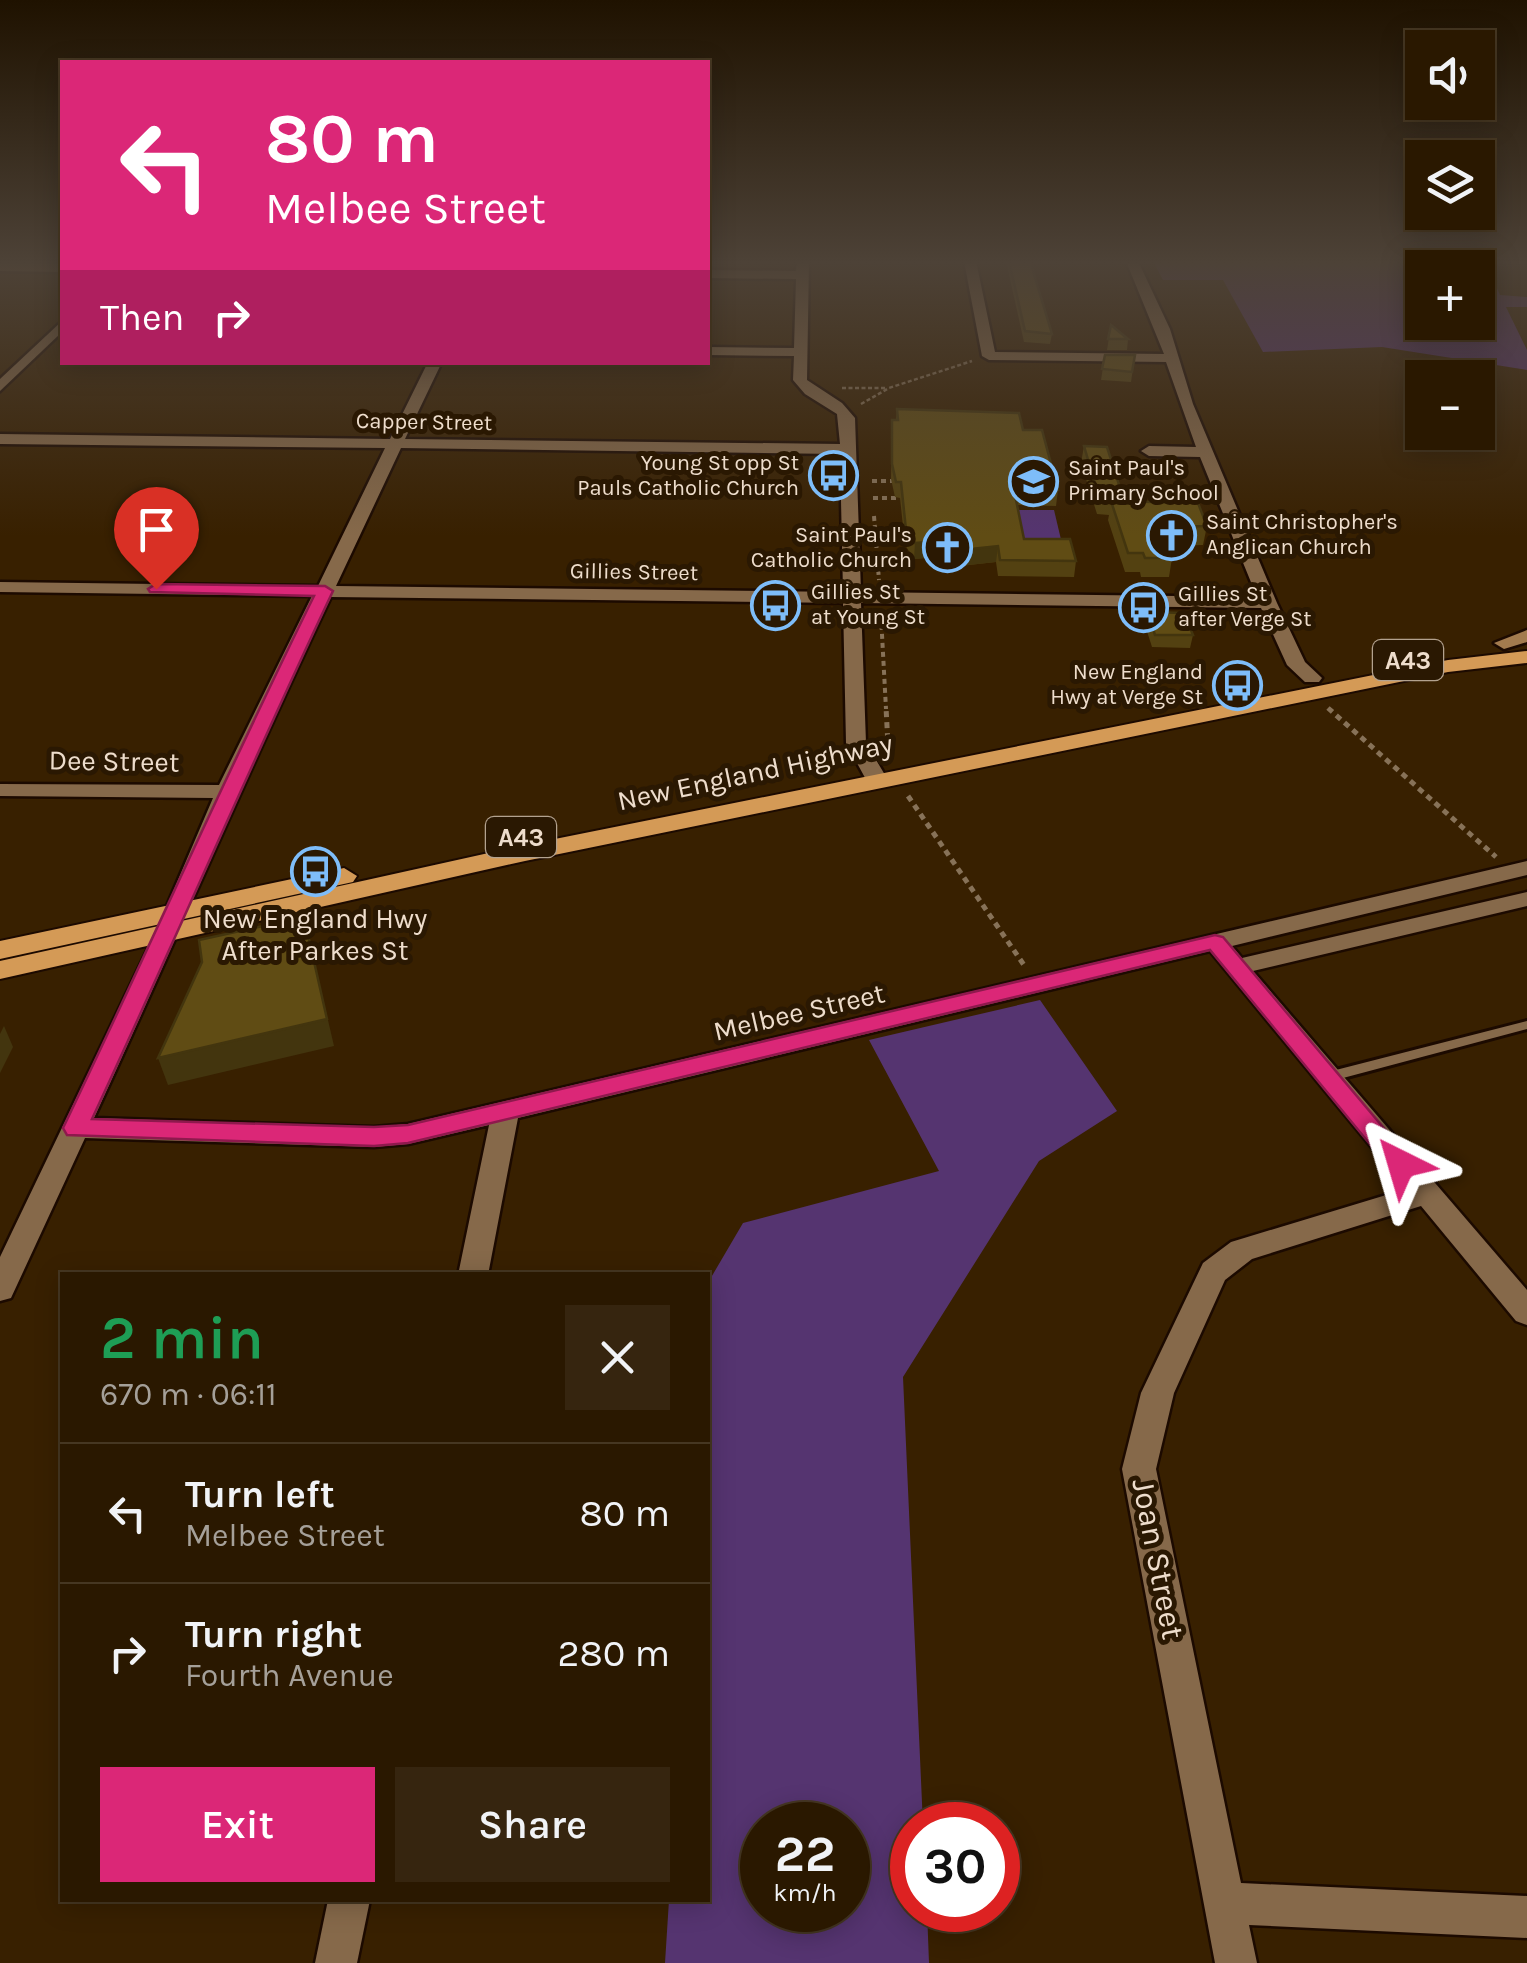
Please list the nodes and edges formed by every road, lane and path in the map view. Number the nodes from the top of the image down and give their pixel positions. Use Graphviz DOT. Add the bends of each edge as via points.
graph roads {
  1 [pos="800,352"];
  2 [pos="35,353"];
  3 [pos="988,353"];
  4 [pos="1172,353"];
  5 [pos="989,356"];
  6 [pos="1174,358"];
  7 [pos="434,365"];
  8 [pos="0,387"];
  9 [pos="840,388"];
  10 [pos="889,388"];
  11 [pos="859,405"];
  12 [pos="0,439"];
  13 [pos="395,444"];
  14 [pos="848,449"];
  15 [pos="1149,452"];
  16 [pos="1206,452"];
  17 [pos="872,481"];
  18 [pos="910,482"];
  19 [pos="873,498"];
  20 [pos="898,498"];
  21 [pos="917,552"];
  22 [pos="877,557"];
  23 [pos="0,586"];
  24 [pos="325,591"];
  25 [pos="854,598"];
  26 [pos="1268,603"];
  27 [pos="880,606"];
  28 [pos="1519,640"];
  29 [pos="1527,657"];
  30 [pos="1312,678"];
  31 [pos="1325,705"];
  32 [pos="871,772"];
  33 [pos="904,789"];
  34 [pos="0,790"];
  35 [pos="227,792"];
  36 [pos="1514,871"];
  37 [pos="1527,898"];
  38 [pos="171,924"];
  39 [pos="1215,942"];
  40 [pos="0,950"];
  41 [pos="1237,967"];
  42 [pos="0,970"];
  43 [pos="1038,986"];
  44 [pos="1527,1025"];
  45 [pos="1328,1077"];
  46 [pos="505,1112"];
  47 [pos="76,1128"];
  48 [pos="1425,1194"];
  49 [pos="9,1251"];
  50 [pos="474,1272"];
  51 [pos="0,1288"];
  52 [pos="1527,1312"];
  53 [pos="349,1902"];
  54 [pos="1226,1903"];
  55 [pos="1527,1917"];
  56 [pos="336,1963"];
  57 [pos="1236,1963"];
  1 -- 14 [label="street" via="803,387 841,406 847,418"];
  2 -- 8 [label="street"];
  3 -- 5 [label="street"];
  4 -- 6 [label="street"];
  5 -- 6 [label="street"];
  5 -- 10 [label="path"];
  6 -- 16 [label="street"];
  7 -- 13 [label="street"];
  9 -- 10 [label="path"];
  10 -- 11 [label="path"];
  12 -- 13 [label="street, Capper Street"];
  13 -- 14 [label="street, Capper Street"];
  13 -- 24 [label="street"];
  14 -- 25 [label="street"];
  15 -- 16 [label="street"];
  16 -- 26 [label="street"];
  17 -- 18 [label="path"];
  19 -- 20 [label="path"];
  21 -- 22 [label="path"];
  23 -- 24 [label="street, Gillies Street"];
  24 -- 25 [label="street, Gillies Street"];
  24 -- 35 [label="street"];
  25 -- 26 [label="street, Gillies Street"];
  25 -- 32 [label="street" via="856,743"];
  26 -- 30 [label="street" via="1297,665"];
  27 -- 32 [label="path" via="888,745"];
  28 -- 30 [label="highway, New England Highway / A43"];
  29 -- 32 [label="highway, New England Highway / A43"];
  30 -- 32 [label="highway, New England Highway / A43"];
  31 -- 36 [label="path"];
  32 -- 38 [label="highway, New England Highway / A43"];
  33 -- 43 [label="path"];
  34 -- 35 [label="street, Dee Street"];
  35 -- 38 [label="street"];
  36 -- 37 [label="street"];
  36 -- 39 [label="street, Melbee Street"];
  37 -- 41 [label="street"];
  38 -- 40 [label="highway, New England Highway / A43"];
  38 -- 42 [label="highway, New England Highway / A43"];
  38 -- 47 [label="street"];
  39 -- 41 [label="street"];
  39 -- 43 [label="street, Melbee Street"];
  41 -- 45 [label="street"];
  43 -- 46 [label="street, Melbee Street"];
  44 -- 45 [label="lane"];
  45 -- 48 [label="street"];
  46 -- 47 [label="street, Melbee Street" via="374,1137"];
  46 -- 50 [label="street"];
  47 -- 49 [label="street"];
  48 -- 52 [label="street"];
  48 -- 54 [label="street, Joan Street" via="1226,1259 1214,1272 1140,1446 1139,1469"];
  49 -- 51 [label="street"];
  53 -- 56 [label="street"];
  54 -- 55 [label="street"];
  54 -- 57 [label="street, Joan Street"];
}
